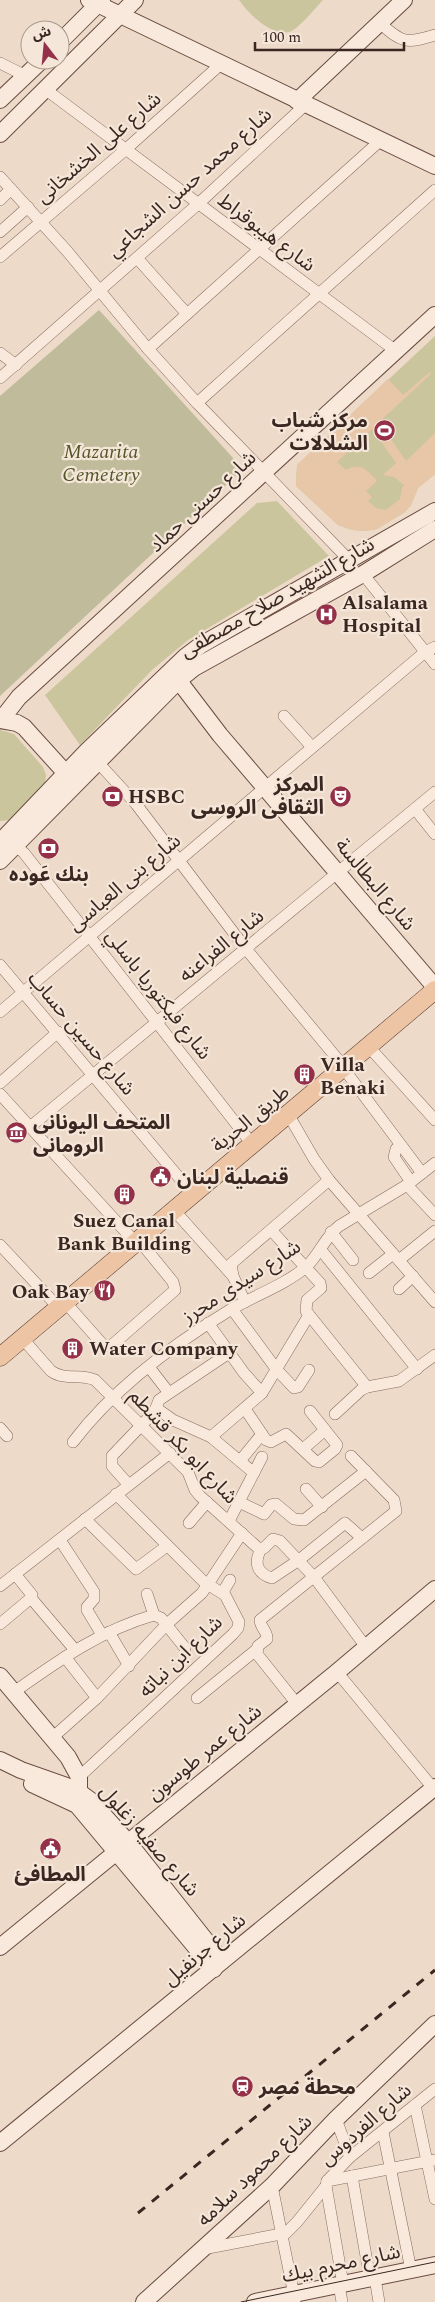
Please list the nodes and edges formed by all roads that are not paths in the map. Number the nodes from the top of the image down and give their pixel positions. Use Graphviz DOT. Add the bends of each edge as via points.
graph roads {
  1 [pos="135,0"];
  2 [pos="404,0"];
  3 [pos="96,1"];
  4 [pos="120,15"];
  5 [pos="380,23"];
  6 [pos="70,31"];
  7 [pos="435,35"];
  8 [pos="0,63"];
  9 [pos="221,64"];
  10 [pos="32,70"];
  11 [pos="26,76"];
  12 [pos="45,89"];
  13 [pos="0,100"];
  14 [pos="301,103"];
  15 [pos="0,134"];
  16 [pos="380,140"];
  17 [pos="125,150"];
  18 [pos="435,166"];
  19 [pos="0,176"];
  20 [pos="11,189"];
  21 [pos="435,190"];
  22 [pos="0,200"];
  23 [pos="198,204"];
  24 [pos="28,207"];
  25 [pos="41,221"];
  26 [pos="0,232"];
  27 [pos="259,250"];
  28 [pos="0,256"];
  29 [pos="137,258"];
  30 [pos="101,291"];
  31 [pos="319,294"];
  32 [pos="187,314"];
  33 [pos="435,315"];
  34 [pos="148,349"];
  35 [pos="396,351"];
  36 [pos="0,353"];
  37 [pos="16,365"];
  38 [pos="0,378"];
  39 [pos="197,403"];
  40 [pos="264,473"];
  41 [pos="435,511"];
  42 [pos="435,530"];
  43 [pos="350,561"];
  44 [pos="362,574"];
  45 [pos="430,650"];
  46 [pos="435,664"];
  47 [pos="175,675"];
  48 [pos="284,716"];
  49 [pos="0,720"];
  50 [pos="312,747"];
  51 [pos="92,756"];
  52 [pos="71,778"];
  53 [pos="265,787"];
  54 [pos="435,792"];
  55 [pos="415,809"];
  56 [pos="435,834"];
  57 [pos="5,839"];
  58 [pos="179,860"];
  59 [pos="0,861"];
  60 [pos="339,872"];
  61 [pos="90,935"];
  62 [pos="246,949"];
  63 [pos="0,965"];
  64 [pos="435,989"];
  65 [pos="24,992"];
  66 [pos="0,1012"];
  67 [pos="157,1023"];
  68 [pos="58,1032"];
  69 [pos="369,1048"];
  70 [pos="344,1068"];
  71 [pos="94,1074"];
  72 [pos="0,1083"];
  73 [pos="0,1094"];
  74 [pos="288,1114"];
  75 [pos="435,1120"];
  76 [pos="30,1127"];
  77 [pos="252,1144"];
  78 [pos="401,1146"];
  79 [pos="435,1163"];
  80 [pos="422,1173"];
  81 [pos="329,1180"];
  82 [pos="409,1184"];
  83 [pos="192,1193"];
  84 [pos="173,1210"];
  85 [pos="358,1215"];
  86 [pos="435,1215"];
  87 [pos="271,1230"];
  88 [pos="435,1231"];
  89 [pos="331,1232"];
  90 [pos="137,1240"];
  91 [pos="0,1245"];
  92 [pos="321,1250"];
  93 [pos="396,1257"];
  94 [pos="353,1260"];
  95 [pos="306,1267"];
  96 [pos="369,1274"];
  97 [pos="233,1276"];
  98 [pos="413,1276"];
  99 [pos="399,1288"];
  100 [pos="434,1300"];
  101 [pos="245,1302"];
  102 [pos="61,1304"];
  103 [pos="232,1309"];
  104 [pos="309,1315"];
  105 [pos="208,1323"];
  106 [pos="22,1338"];
  107 [pos="229,1353"];
  108 [pos="435,1354"];
  109 [pos="0,1357"];
  110 [pos="150,1367"];
  111 [pos="417,1369"];
  112 [pos="277,1370"];
  113 [pos="309,1370"];
  114 [pos="367,1387"];
  115 [pos="169,1393"];
  116 [pos="262,1393"];
  117 [pos="114,1398"];
  118 [pos="156,1408"];
  119 [pos="245,1409"];
  120 [pos="310,1411"];
  121 [pos="335,1414"];
  122 [pos="142,1425"];
  123 [pos="326,1430"];
  124 [pos="262,1434"];
  125 [pos="211,1437"];
  126 [pos="73,1442"];
  127 [pos="303,1448"];
  128 [pos="170,1453"];
  129 [pos="351,1456"];
  130 [pos="262,1457"];
  131 [pos="240,1461"];
  132 [pos="366,1471"];
  133 [pos="254,1473"];
  134 [pos="128,1484"];
  135 [pos="306,1490"];
  136 [pos="116,1494"];
  137 [pos="207,1502"];
  138 [pos="239,1502"];
  139 [pos="322,1507"];
  140 [pos="85,1519"];
  141 [pos="229,1522"];
  142 [pos="189,1523"];
  143 [pos="242,1533"];
  144 [pos="362,1538"];
  145 [pos="60,1540"];
  146 [pos="167,1546"];
  147 [pos="261,1549"];
  148 [pos="299,1560"];
  149 [pos="15,1574"];
  150 [pos="314,1577"];
  151 [pos="230,1580"];
  152 [pos="208,1585"];
  153 [pos="0,1586"];
  154 [pos="435,1589"];
  155 [pos="222,1592"];
  156 [pos="147,1594"];
  157 [pos="31,1598"];
  158 [pos="154,1615"];
  159 [pos="0,1624"];
  160 [pos="167,1624"];
  161 [pos="105,1633"];
  162 [pos="366,1647"];
  163 [pos="185,1648"];
  164 [pos="76,1650"];
  165 [pos="256,1650"];
  166 [pos="65,1657"];
  167 [pos="129,1666"];
  168 [pos="337,1672"];
  169 [pos="0,1676"];
  170 [pos="14,1692"];
  171 [pos="97,1698"];
  172 [pos="197,1698"];
  173 [pos="297,1704"];
  174 [pos="52,1738"];
  175 [pos="0,1760"];
  176 [pos="0,1770"];
  177 [pos="434,1787"];
  178 [pos="79,1791"];
  179 [pos="122,1847"];
  180 [pos="0,1947"];
  181 [pos="218,1965"];
  182 [pos="433,2030"];
  183 [pos="435,2089"];
  184 [pos="415,2105"];
  185 [pos="336,2119"];
  186 [pos="383,2132"];
  187 [pos="0,2143"];
  188 [pos="350,2157"];
  189 [pos="431,2161"];
  190 [pos="390,2168"];
  191 [pos="352,2176"];
  192 [pos="326,2184"];
  193 [pos="272,2186"];
  194 [pos="435,2199"];
  195 [pos="282,2234"];
  196 [pos="203,2249"];
  197 [pos="435,2265"];
  198 [pos="412,2270"];
  199 [pos="372,2278"];
  200 [pos="341,2285"];
  201 [pos="294,2298"];
  202 [pos="144,2302"];
  203 [pos="255,2302"];
  204 [pos="342,2302"];
  205 [pos="379,2302"];
  1 -- 4 [label="main road"];
  2 -- 5 [label="main road, شارع محمد حسن الشجاعي"];
  3 -- 4 [label="main road"];
  3 -- 6 [label="main road"];
  4 -- 9 [label="main road"];
  4 -- 12 [label="main road"];
  5 -- 7 [label="street" via="406,42"];
  5 -- 14 [label="main road, شارع محمد حسن الشجاعي"];
  8 -- 11 [label="street"];
  9 -- 14 [label="main road"];
  9 -- 17 [label="street, شارع على الخشخانى"];
  10 -- 11 [label="main road"];
  11 -- 13 [label="main road"];
  12 -- 15 [label="main road"];
  12 -- 17 [label="street, شارع هيبوقراط"];
  14 -- 16 [label="main road"];
  14 -- 23 [label="street, شارع محمد حسن الشجاعي"];
  16 -- 18 [label="main road"];
  16 -- 27 [label="street"];
  17 -- 23 [label="street, شارع هيبوقراط"];
  17 -- 25 [label="street, شارع على الخشخانى"];
  19 -- 20 [label="street"];
  20 -- 22 [label="street"];
  20 -- 24 [label="street"];
  21 -- 31 [label="street"];
  23 -- 27 [label="street, شارع هيبوقراط"];
  23 -- 29 [label="street, شارع محمد حسن الشجاعي"];
  24 -- 25 [label="street"];
  24 -- 26 [label="street"];
  25 -- 28 [label="street, شارع على الخشخانى"];
  25 -- 30 [label="street"];
  27 -- 31 [label="street, شارع هيبوقراط"];
  27 -- 32 [label="street"];
  29 -- 30 [label="street, شارع محمد حسن الشجاعي"];
  29 -- 32 [label="street"];
  30 -- 34 [label="street"];
  30 -- 37 [label="street, شارع محمد حسن الشجاعي"];
  31 -- 35 [label="street, شارع هيبوقراط"];
  31 -- 39 [label="street"];
  32 -- 34 [label="street"];
  33 -- 35 [label="main road, شارع حسنى حماد"];
  34 -- 39 [label="street"];
  35 -- 40 [label="main road, شارع حسنى حماد"];
  36 -- 37 [label="street"];
  37 -- 38 [label="street, شارع محمد حسن الشجاعي"];
  39 -- 40 [label="street"];
  40 -- 43 [label="street"];
  40 -- 49 [label="main road, شارع حسنى حماد" via="19,697"];
  41 -- 43 [label="main road, شارع الشهيد صلاح مصطفى"];
  42 -- 44 [label="main road, شارع الشهيد صلاح مصطفى"];
  43 -- 44 [label="main road"];
  43 -- 47 [label="main road, شارع الشهيد صلاح مصطفى" via="201,645"];
  44 -- 45 [label="street"];
  44 -- 47 [label="main road, شارع الشهيد صلاح مصطفى"];
  45 -- 46 [label="street"];
  45 -- 50 [label="street, شارع بنى العباسى"];
  47 -- 51 [label="main road, شارع الشهيد صلاح مصطفى"];
  47 -- 53 [label="main road, شارع البطالسة" via="220,735"];
  48 -- 50 [label="street"];
  49 -- 52 [label="main road" via="18,722"];
  50 -- 53 [label="street, شارع بنى العباسى"];
  51 -- 52 [label="main road, شارع الشهيد صلاح مصطفى"];
  51 -- 58 [label="street" via="136,804"];
  52 -- 57 [label="main road, شارع الشهيد صلاح مصطفى"];
  53 -- 58 [label="street, شارع بنى العباسى"];
  53 -- 60 [label="main road, شارع البطالسة"];
  54 -- 55 [label="street, شارع الفراعنه"];
  55 -- 56 [label="street"];
  55 -- 60 [label="street, شارع الفراعنه"];
  57 -- 59 [label="main road, شارع الشهيد صلاح مصطفى"];
  57 -- 61 [label="street, شارع فيكتوريا باسلي" via="24,853"];
  58 -- 61 [label="street, شارع بنى العباسى"];
  58 -- 62 [label="street"];
  60 -- 62 [label="street, شارع الفراعنه"];
  60 -- 64 [label="main road, شارع البطالسة"];
  61 -- 65 [label="street, شارع بنى العباسى"];
  61 -- 67 [label="street, شارع فيكتوريا باسلي"];
  62 -- 67 [label="street, شارع الفراعنه"];
  62 -- 70 [label="street"];
  63 -- 65 [label="street, شارع حسين حساب"];
  64 -- 69 [label="main road, طريق الحرية"];
  65 -- 66 [label="street, شارع بنى العباسى"];
  65 -- 68 [label="street, شارع حسين حساب"];
  67 -- 71 [label="street, شارع الفراعنه"];
  67 -- 77 [label="street, شارع فيكتوريا باسلي"];
  68 -- 71 [label="street, شارع حسين حساب"];
  68 -- 72 [label="street"];
  69 -- 70 [label="main road, طريق الحرية"];
  69 -- 75 [label="street"];
  70 -- 74 [label="main road, طريق الحرية"];
  70 -- 78 [label="street"];
  71 -- 76 [label="street, شارع الفراعنه"];
  71 -- 83 [label="street, شارع حسين حساب"];
  73 -- 76 [label="street"];
  74 -- 77 [label="main road, طريق الحرية"];
  74 -- 81 [label="street"];
  76 -- 90 [label="street"];
  77 -- 83 [label="main road, طريق الحرية"];
  78 -- 80 [label="street"];
  78 -- 82 [label="street" via="396,1149 394,1157"];
  79 -- 80 [label="street, شارع سيدى محرز"];
  80 -- 82 [label="street, شارع سيدى محرز"];
  81 -- 85 [label="street"];
  81 -- 87 [label="street"];
  82 -- 85 [label="street, شارع سيدى محرز"];
  82 -- 86 [label="street"];
  83 -- 84 [label="main road, طريق الحرية"];
  84 -- 90 [label="main road, طريق الحرية"];
  84 -- 97 [label="street"];
  85 -- 89 [label="street, شارع سيدى محرز"];
  85 -- 93 [label="street"];
  87 -- 95 [label="street"];
  87 -- 97 [label="street" via="231,1264"];
  88 -- 93 [label="street"];
  89 -- 92 [label="street, شارع سيدى محرز"];
  89 -- 94 [label="street"];
  90 -- 102 [label="main road, طريق الحرية"];
  90 -- 102 [label="street" via="173,1282 175,1290 112,1346 104,1346"];
  91 -- 102 [label="street"];
  92 -- 95 [label="street, شارع سيدى محرز"];
  92 -- 111 [label="street"];
  93 -- 96 [label="street"];
  93 -- 98 [label="street"];
  95 -- 101 [label="street, شارع سيدى محرز"];
  95 -- 104 [label="street" via="320,1283 320,1288 307,1300 305,1308"];
  97 -- 101 [label="street"];
  98 -- 99 [label="street"];
  98 -- 100 [label="street"];
  101 -- 103 [label="street, شارع سيدى محرز"];
  102 -- 106 [label="main road, طريق الحرية"];
  103 -- 105 [label="street, شارع سيدى محرز"];
  103 -- 112 [label="street"];
  104 -- 112 [label="street"];
  104 -- 114 [label="street"];
  105 -- 107 [label="street"];
  105 -- 110 [label="street, شارع سيدى محرز"];
  106 -- 109 [label="main road, طريق الحرية"];
  106 -- 117 [label="street, شارع ابو بكر قشطم" via="51,1371 64,1377 94,1380"];
  107 -- 115 [label="street"];
  107 -- 116 [label="street"];
  108 -- 111 [label="street"];
  110 -- 115 [label="street"];
  110 -- 117 [label="street, شارع سيدى محرز"];
  111 -- 114 [label="street" via="399,1381"];
  112 -- 113 [label="street" via="296,1388"];
  112 -- 116 [label="street"];
  114 -- 121 [label="street"];
  115 -- 118 [label="street"];
  116 -- 119 [label="street"];
  117 -- 122 [label="street, شارع ابو بكر قشطم"];
  117 -- 126 [label="street, شارع سيدى محرز"];
  118 -- 122 [label="street"];
  118 -- 125 [label="street" via="168,1418"];
  119 -- 124 [label="street"];
  119 -- 125 [label="street"];
  120 -- 123 [label="street"];
  122 -- 128 [label="street, شارع ابو بكر قشطم"];
  122 -- 134 [label="street" via="111,1460 112,1466"];
  123 -- 127 [label="street"];
  123 -- 127 [label="street" via="336,1442 335,1449 319,1462"];
  124 -- 127 [label="street" via="271,1442 286,1434"];
  124 -- 131 [label="street"];
  125 -- 131 [label="street"];
  128 -- 134 [label="street"];
  128 -- 137 [label="street, شارع ابو بكر قشطم" via="191,1475 195,1490"];
  129 -- 132 [label="street"];
  130 -- 133 [label="street"];
  131 -- 133 [label="street"];
  132 -- 139 [label="street"];
  132 -- 144 [label="street" via="394,1500 396,1511"];
  133 -- 138 [label="street"];
  134 -- 136 [label="street"];
  135 -- 139 [label="street"];
  136 -- 140 [label="street"];
  136 -- 146 [label="street, شارع ابن نباته"];
  137 -- 141 [label="street, شارع ابو بكر قشطم"];
  137 -- 142 [label="street"];
  138 -- 139 [label="street" via="264,1514 276,1504 298,1520 308,1518"];
  138 -- 141 [label="street"];
  140 -- 145 [label="street"];
  140 -- 146 [label="street" via="136,1570"];
  141 -- 143 [label="street, شارع ابو بكر قشطم"];
  143 -- 147 [label="street, شارع ابو بكر قشطم"];
  143 -- 152 [label="street"];
  144 -- 148 [label="street" via="345,1523"];
  144 -- 150 [label="street"];
  145 -- 149 [label="street"];
  145 -- 161 [label="street" via="94,1592 94,1599 87,1610"];
  146 -- 152 [label="street, شارع ابن نباته"];
  147 -- 148 [label="street" via="276,1538"];
  147 -- 148 [label="street" via="255,1562 268,1577 276,1576"];
  148 -- 150 [label="street"];
  149 -- 153 [label="street"];
  149 -- 157 [label="street" via="30,1590"];
  150 -- 162 [label="street"];
  150 -- 165 [label="street" via="262,1617 260,1623 268,1639"];
  151 -- 155 [label="street"];
  152 -- 155 [label="street, شارع ابن نباته"];
  152 -- 160 [label="street"];
  154 -- 162 [label="main road, شارع عمر طوسون"];
  155 -- 178 [label="street, شارع ابن نباته" via="240,1622 238,1628"];
  156 -- 158 [label="street"];
  157 -- 159 [label="street"];
  157 -- 164 [label="street"];
  158 -- 160 [label="street"];
  158 -- 161 [label="street"];
  160 -- 163 [label="street"];
  160 -- 167 [label="street"];
  161 -- 164 [label="street"];
  161 -- 167 [label="street"];
  162 -- 168 [label="main road, شارع عمر طوسون"];
  164 -- 166 [label="street"];
  165 -- 172 [label="street"];
  165 -- 173 [label="street"];
  166 -- 170 [label="street"];
  166 -- 171 [label="street"];
  167 -- 171 [label="street"];
  168 -- 173 [label="main road, شارع عمر طوسون"];
  168 -- 177 [label="street"];
  169 -- 170 [label="main road"];
  170 -- 174 [label="main road"];
  171 -- 174 [label="street"];
  173 -- 179 [label="main road, شارع عمر طوسون"];
  174 -- 178 [label="main road" via="68,1757"];
  175 -- 178 [label="main road, شارع صفيه زغلول"];
  176 -- 178 [label="main road, شارع صفيه زغلول"];
  177 -- 181 [label="main road, شارع جرنفيل"];
  178 -- 179 [label="main road, شارع صفيه زغلول"];
  179 -- 180 [label="main road, شارع عمر طوسون"];
  179 -- 181 [label="main road, شارع صفيه زغلول"];
  181 -- 187 [label="main road, شارع جرنفيل"];
  182 -- 185 [label="main road, شارع محمود سلامه"];
  183 -- 184 [label="street, شارع الفردوس"];
  184 -- 186 [label="street, شارع الفردوس"];
  184 -- 189 [label="street"];
  185 -- 188 [label="street"];
  185 -- 193 [label="main road, شارع محمود سلامه"];
  186 -- 188 [label="street, شارع الفردوس"];
  186 -- 190 [label="street"];
  188 -- 192 [label="street, شارع الفردوس"];
  189 -- 190 [label="street"];
  189 -- 194 [label="street"];
  190 -- 191 [label="street"];
  190 -- 198 [label="street"];
  191 -- 192 [label="street"];
  191 -- 199 [label="street"];
  192 -- 195 [label="street, شارع الفردوس" via="292,2228"];
  192 -- 200 [label="street"];
  193 -- 195 [label="street"];
  193 -- 196 [label="main road, شارع محمود سلامه"];
  195 -- 196 [label="street"];
  195 -- 201 [label="street"];
  196 -- 202 [label="main road, شارع محمود سلامه"];
  197 -- 198 [label="main road, شارع محرم بيك"];
  198 -- 199 [label="main road, شارع محرم بيك"];
  199 -- 200 [label="main road, شارع محرم بيك"];
  199 -- 205 [label="street"];
  200 -- 201 [label="main road, شارع محرم بيك"];
  200 -- 204 [label="street"];
  201 -- 203 [label="main road, شارع محرم بيك"];
}
